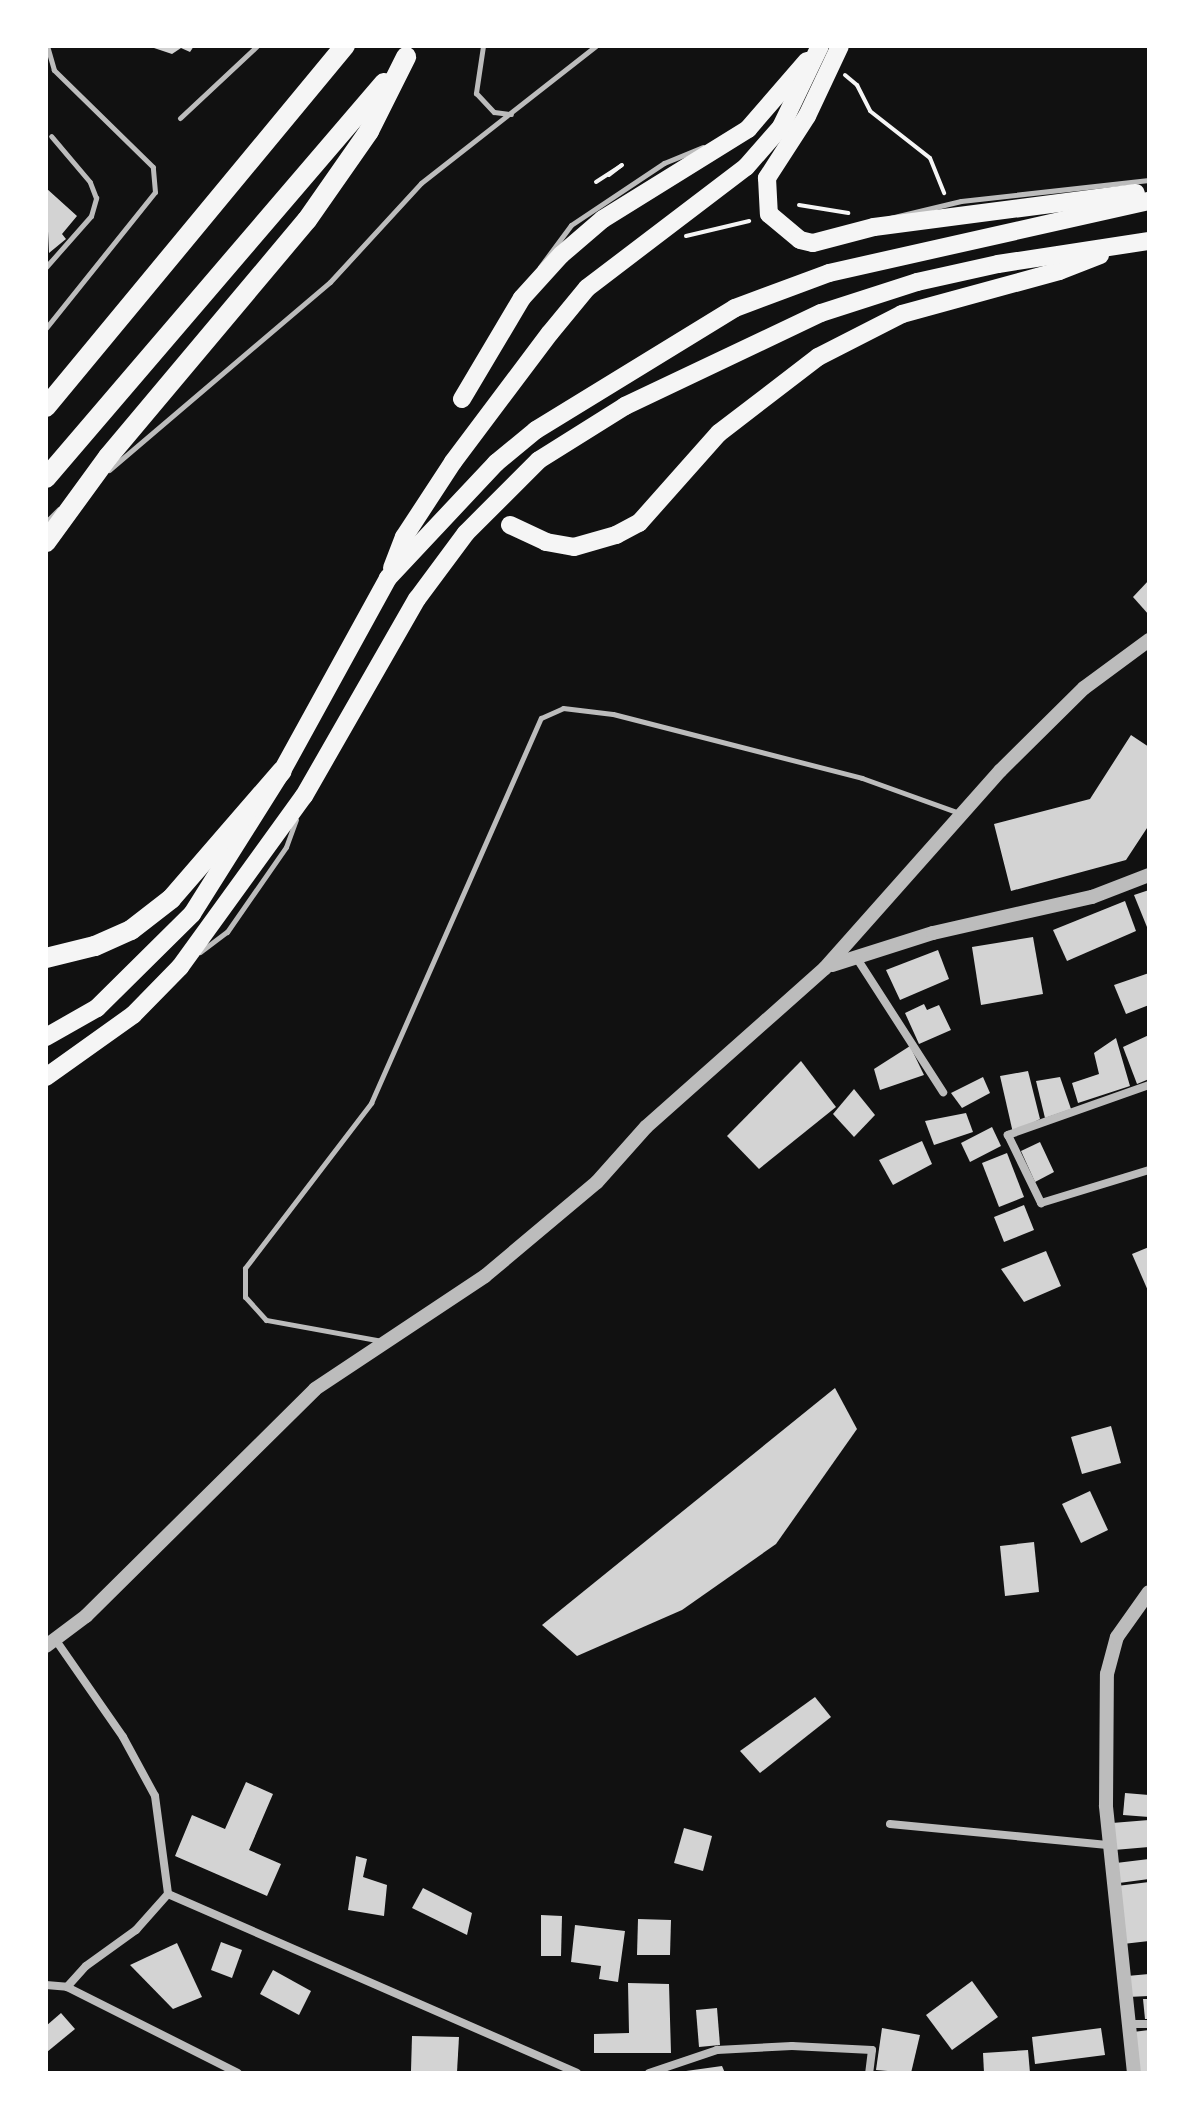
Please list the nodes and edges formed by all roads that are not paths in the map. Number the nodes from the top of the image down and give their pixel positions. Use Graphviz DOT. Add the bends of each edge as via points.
graph roads {
  1 [pos="47,46"];
  2 [pos="257,46"];
  3 [pos="345,46"];
  4 [pos="483,46"];
  5 [pos="596,46"];
  6 [pos="829,48"];
  7 [pos="410,51"];
  8 [pos="512,114"];
  9 [pos="180,118"];
  10 [pos="51,136"];
  11 [pos="1149,180"];
  12 [pos="1149,191"];
  13 [pos="1149,201"];
  14 [pos="874,227"];
  15 [pos="1149,241"];
  16 [pos="1127,244"];
  17 [pos="46,267"];
  18 [pos="46,328"];
  19 [pos="462,399"];
  20 [pos="46,405"];
  21 [pos="108,457"];
  22 [pos="46,478"];
  23 [pos="87,489"];
  24 [pos="46,522"];
  25 [pos="510,525"];
  26 [pos="46,542"];
  27 [pos="388,578"];
  28 [pos="1149,640"];
  29 [pos="282,771"];
  30 [pos="962,814"];
  31 [pos="1149,875"];
  32 [pos="856,956"];
  33 [pos="46,958"];
  34 [pos="825,968"];
  35 [pos="46,1037"];
  36 [pos="46,1077"];
  37 [pos="1149,1085"];
  38 [pos="943,1092"];
  39 [pos="1149,1170"];
  40 [pos="387,1341"];
  41 [pos="1149,1592"];
  42 [pos="50,1643"];
  43 [pos="890,1824"];
  44 [pos="1110,1845"];
  45 [pos="168,1894"];
  46 [pos="46,1985"];
  47 [pos="67,1987"];
  48 [pos="1129,2024"];
  49 [pos="1149,2024"];
  50 [pos="238,2073"];
  51 [pos="577,2073"];
  52 [pos="649,2073"];
  53 [pos="869,2073"];
  54 [pos="1134,2073"];
  1 -- 18 [label="lane" via="54,70 153,167 155,192"];
  2 -- 9 [label="lane"];
  3 -- 20 [label="highway"];
  4 -- 8 [label="lane" via="476,93 494,112"];
  5 -- 8 [label="lane"];
  6 -- 14 [label="main road" via="807,116 767,178 769,214 788,233 813,243"];
  6 -- 19 [label="main road" via="748,129 603,219 522,298"];
  6 -- 27 [label="main road" via="781,127 746,167 587,288 437,487 404,537"];
  7 -- 21 [label="highway" via="369,131 307,220"];
  7 -- 22 [label="highway"];
  8 -- 23 [label="lane" via="421,183 330,282"];
  10 -- 17 [label="lane" via="90,182 96,198 91,216"];
  11 -- 14 [label="lane" via="947,204 896,215"];
  12 -- 14 [label="main road"];
  13 -- 27 [label="main road" via="829,273 735,308 536,430 496,463"];
  15 -- 16 [label="main road"];
  16 -- 25 [label="main road" via="1059,271 902,314 818,357 729,424 639,523 616,535 574,547 546,542"];
  16 -- 36 [label="main road" via="917,282 821,313 707,363 561,443 466,533 417,599 304,796 180,967 123,1023"];
  21 -- 23 [label="highway"];
  21 -- 24 [label="lane"];
  23 -- 26 [label="highway"];
  27 -- 29 [label="main road"];
  28 -- 30 [label="street" via="1084,688"];
  29 -- 33 [label="highway" via="171,899 131,930"];
  29 -- 35 [label="main road" via="192,914 97,1008"];
  30 -- 34 [label="street"];
  30 -- 40 [label="lane" via="862,778 613,714 563,708 541,718 371,1103 245,1268 245,1297 266,1320"];
  31 -- 32 [label="street" via="1092,897"];
  32 -- 34 [label="street"];
  32 -- 38 [label="street"];
  34 -- 40 [label="street" via="646,1127 597,1182 485,1276"];
  37 -- 39 [label="street" via="1008,1135 1041,1203"];
  40 -- 42 [label="street" via="315,1389 86,1616"];
  41 -- 44 [label="street" via="1117,1637 1107,1674"];
  42 -- 45 [label="street" via="123,1737 155,1796"];
  43 -- 44 [label="street"];
  44 -- 48 [label="street"];
  45 -- 47 [label="street" via="136,1930"];
  45 -- 51 [label="street"];
  46 -- 47 [label="street"];
  47 -- 50 [label="street"];
  48 -- 49 [label="street"];
  48 -- 54 [label="street"];
  52 -- 53 [label="street" via="717,2050 792,2046 872,2050"];
}
